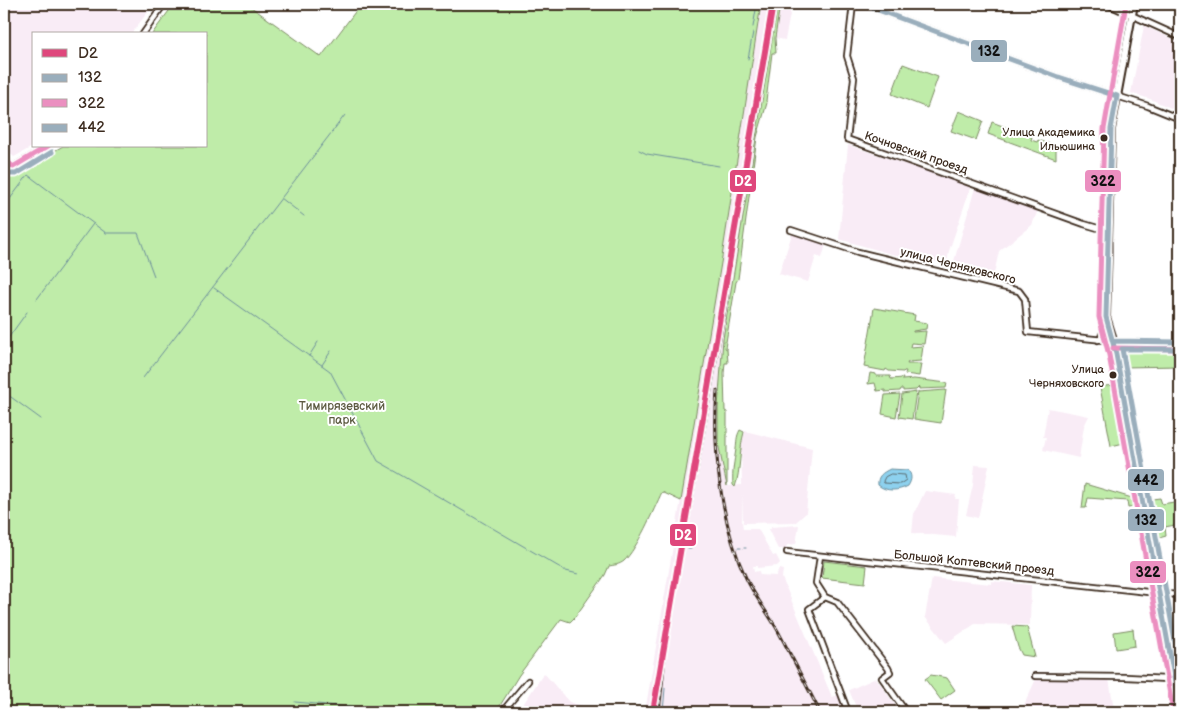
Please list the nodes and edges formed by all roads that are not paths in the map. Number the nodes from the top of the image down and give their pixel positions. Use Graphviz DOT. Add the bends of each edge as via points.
graph roads {
  1 [pos="164,4"];
  2 [pos="853,4"];
  3 [pos="862,4"];
  4 [pos="1107,4"];
  5 [pos="1134,4"];
  6 [pos="1132,14"];
  7 [pos="144,32"];
  8 [pos="1180,37"];
  9 [pos="1117,96"];
  10 [pos="1180,119"];
  11 [pos="44,148"];
  12 [pos="4,158"];
  13 [pos="791,230"];
  14 [pos="1108,230"];
  15 [pos="1106,317"];
  16 [pos="1097,340"];
  17 [pos="1113,341"];
  18 [pos="1180,342"];
  19 [pos="787,552"];
  20 [pos="820,556"];
  21 [pos="1159,593"];
  22 [pos="1180,594"];
  23 [pos="825,597"];
  24 [pos="1035,676"];
  25 [pos="528,681"];
  26 [pos="1178,683"];
  27 [pos="1180,710"];
  28 [pos="502,712"];
  29 [pos="848,712"];
  30 [pos="906,712"];
  1 -- 7 [label="street"];
  2 -- 14 [label="street, Кочновский проезд" via="847,56 854,78 846,139"];
  3 -- 9 [label="street"];
  4 -- 6 [label="street"];
  5 -- 6 [label="street"];
  6 -- 8 [label="street"];
  6 -- 9 [label="street"];
  9 -- 10 [label="street"];
  9 -- 14 [label="street" via="1111,129"];
  11 -- 12 [label="street" via="13,166"];
  13 -- 16 [label="street, улица Черняховского" via="876,257 1019,292 1025,299 1028,332"];
  14 -- 15 [label="street"];
  15 -- 16 [label="street" via="1104,332"];
  15 -- 17 [label="street"];
  16 -- 17 [label="street, улица Черняховского"];
  17 -- 18 [label="street, улица Черняховского"];
  17 -- 21 [label="street"];
  19 -- 20 [label="street, Большой Коптевский проезд"];
  20 -- 21 [label="street, Большой Коптевский проезд"];
  20 -- 23 [label="street" via="816,583"];
  21 -- 22 [label="street, Большой Коптевский проезд"];
  21 -- 26 [label="street"];
  23 -- 29 [label="street" via="809,609"];
  23 -- 30 [label="street" via="837,602 888,668 890,672 882,678"];
  24 -- 26 [label="street" via="1126,676"];
  25 -- 28 [label="street"];
  26 -- 27 [label="street"];
}
